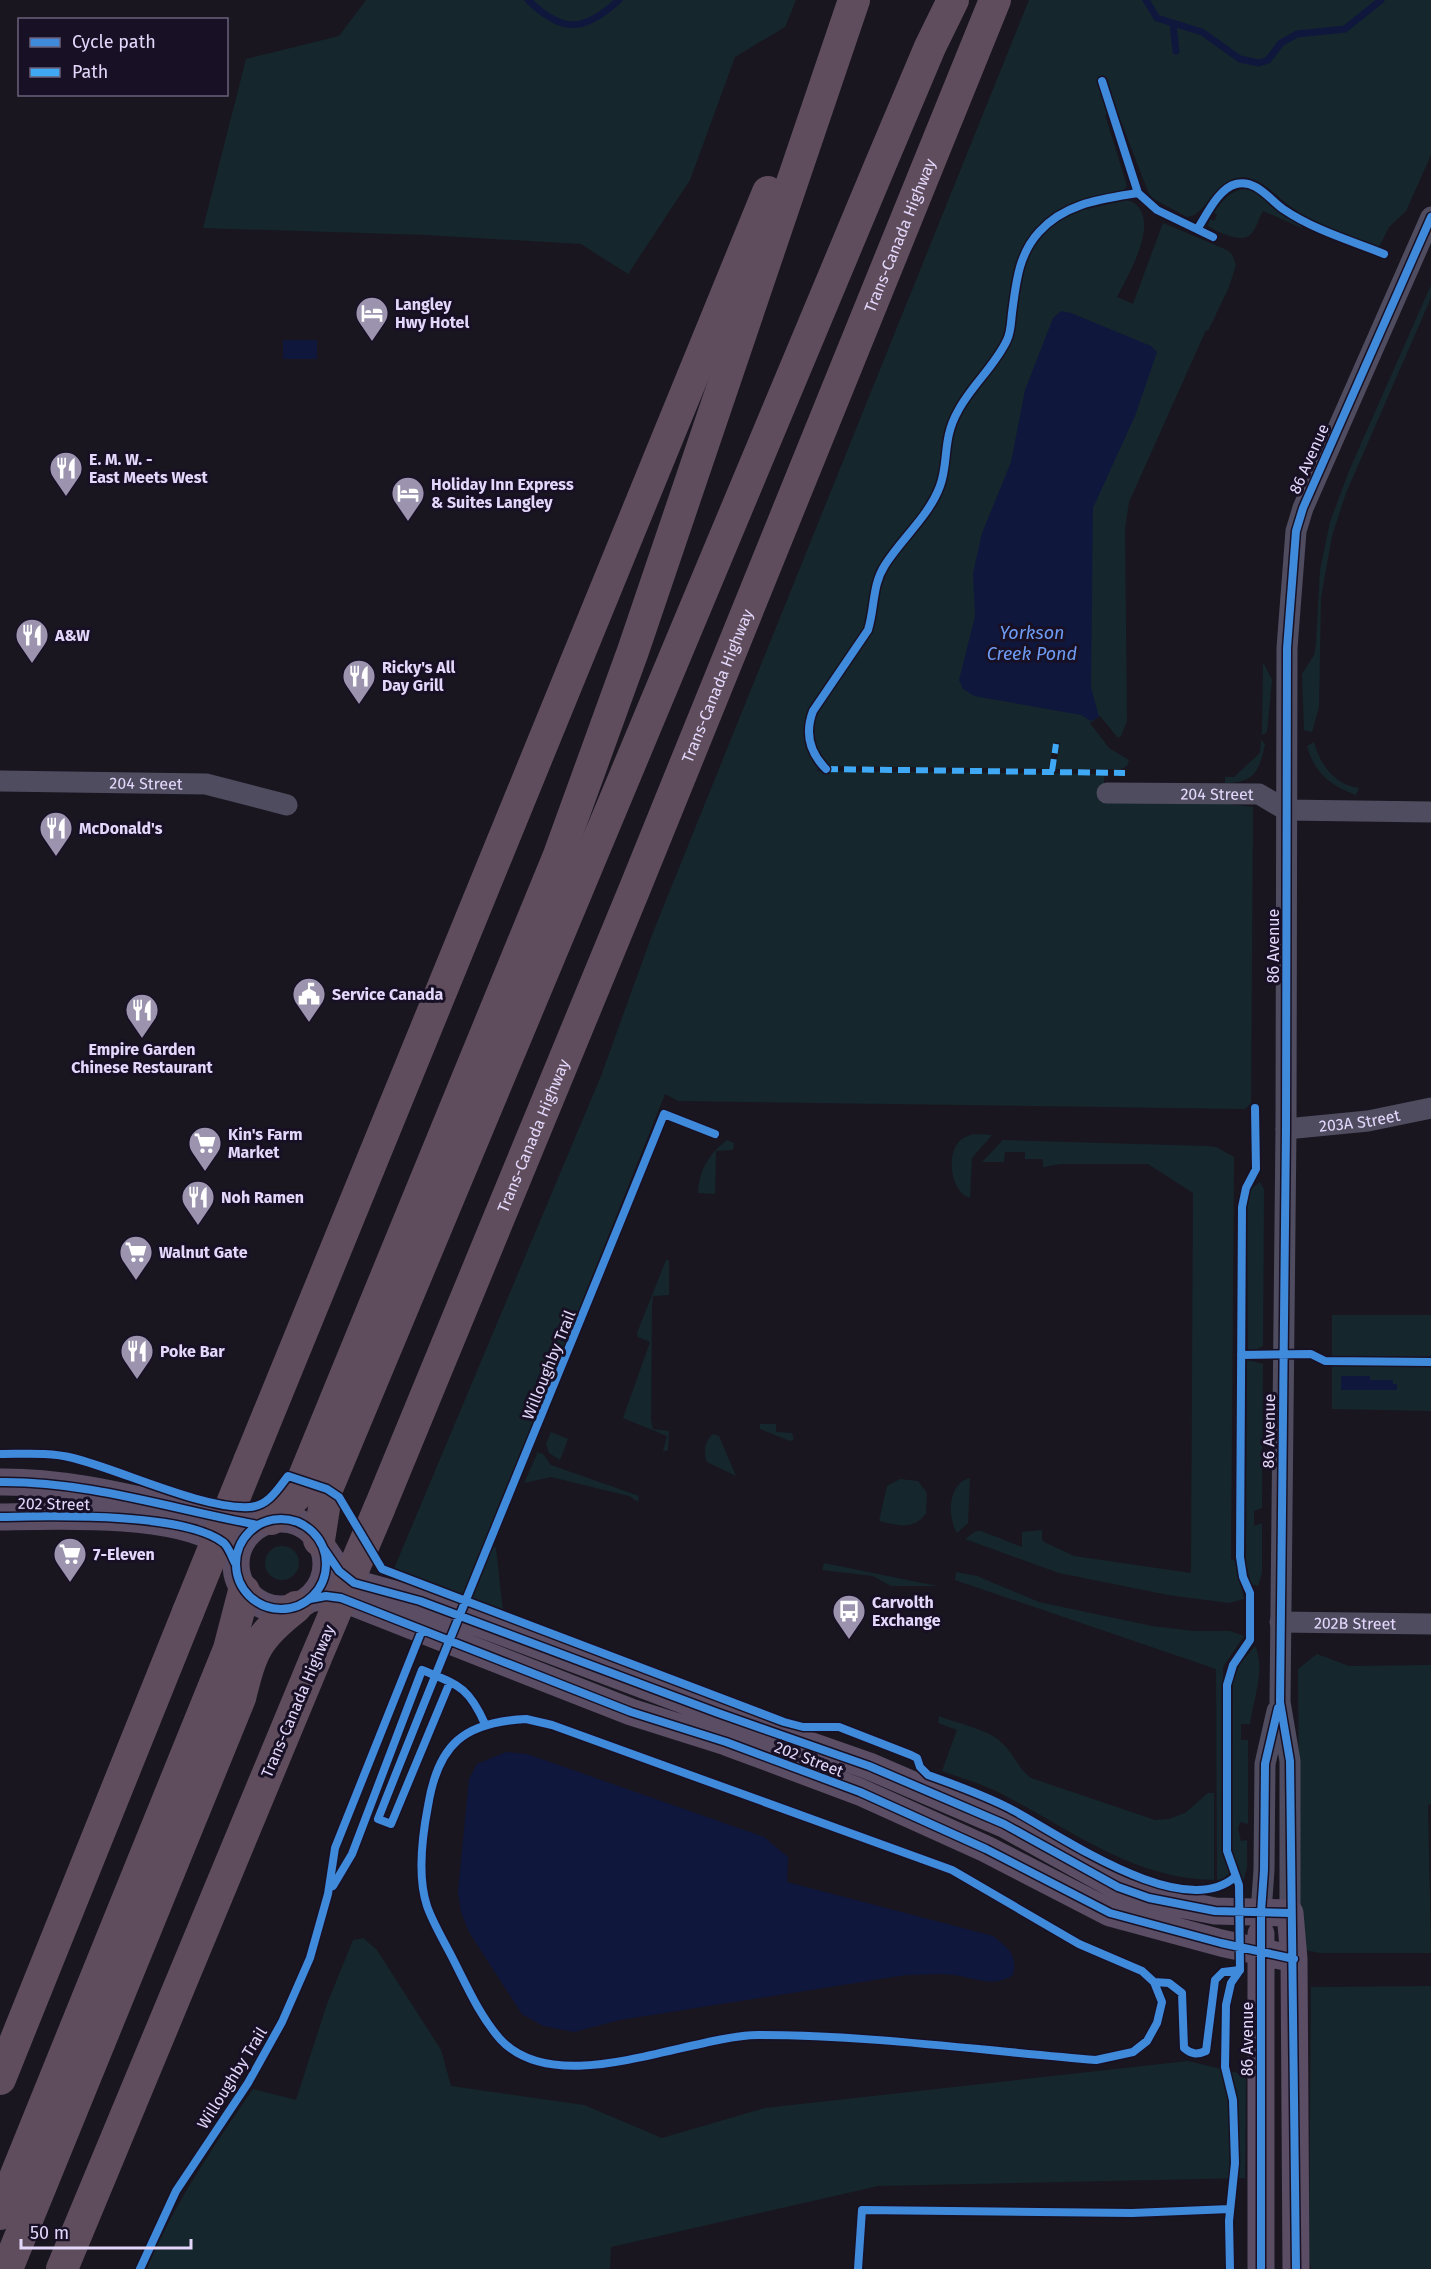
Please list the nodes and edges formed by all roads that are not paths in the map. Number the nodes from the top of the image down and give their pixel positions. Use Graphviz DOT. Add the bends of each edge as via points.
graph roads {
  1 [pos="847,0"];
  2 [pos="854,0"];
  3 [pos="953,0"];
  4 [pos="994,0"];
  5 [pos="1431,218"];
  6 [pos="0,781"];
  7 [pos="1107,793"];
  8 [pos="287,806"];
  9 [pos="1286,810"];
  10 [pos="1431,812"];
  11 [pos="1431,1108"];
  12 [pos="1286,1129"];
  13 [pos="0,1482"];
  14 [pos="0,1517"];
  15 [pos="265,1522"];
  16 [pos="322,1545"];
  17 [pos="240,1577"];
  18 [pos="303,1603"];
  19 [pos="1280,1622"];
  20 [pos="1431,1624"];
  21 [pos="1280,1702"];
  22 [pos="1261,1912"];
  23 [pos="1290,1913"];
  24 [pos="1261,1952"];
  25 [pos="1294,1959"];
  26 [pos="188,1968"];
  27 [pos="0,2079"];
  28 [pos="0,2214"];
  29 [pos="7,2269"];
  30 [pos="62,2269"];
  31 [pos="84,2269"];
  32 [pos="1261,2269"];
  33 [pos="1296,2269"];
  1 -- 27 [label="highway, bridge"];
  2 -- 15 [label="highway" via="633,651 559,855 296,1496"];
  3 -- 16 [label="highway" via="752,468 327,1489"];
  4 -- 26 [label="highway, Trans-Canada Highway, bridge" via="635,888"];
  5 -- 9 [label="street, 86 Avenue" via="1296,531 1287,648"];
  6 -- 8 [label="street, 204 Street" via="206,784"];
  7 -- 9 [label="street, 204 Street" via="1259,794"];
  9 -- 10 [label="street, 204 Street"];
  9 -- 12 [label="street, 86 Avenue"];
  11 -- 12 [label="street, 203A Street" via="1368,1121"];
  12 -- 19 [label="street, 86 Avenue"];
  13 -- 15 [label="main road, 202 Street" via="115,1493"];
  14 -- 17 [label="main road, 202 Street" via="115,1518 205,1532 226,1545"];
  15 -- 16 [label="main road" via="299,1522"];
  15 -- 17 [label="main road" via="245,1536 239,1547"];
  16 -- 18 [label="main road" via="326,1573 318,1591"];
  16 -- 22 [label="main road, 202 Street" via="339,1571 354,1583 420,1602 869,1766 1004,1824 1118,1887 1178,1905"];
  17 -- 18 [label="main road" via="267,1607 279,1610"];
  17 -- 28 [label="highway" via="229,1649"];
  18 -- 24 [label="main road, 202 Street" via="326,1596 341,1598 630,1712 726,1742 860,1792 1110,1912"];
  18 -- 29 [label="highway" via="260,1639 254,1650 240,1698"];
  19 -- 20 [label="street, 202B Street"];
  19 -- 21 [label="street, 86 Avenue"];
  21 -- 22 [label="street, 86 Avenue" via="1265,1764"];
  21 -- 23 [label="street, 86 Avenue" via="1290,1761"];
  22 -- 23 [label="main road, 202 Street"];
  22 -- 24 [label="main road, 86 Avenue"];
  23 -- 25 [label="main road, 86 Avenue"];
  24 -- 25 [label="main road, 202 Street"];
  24 -- 32 [label="main road, 86 Avenue"];
  25 -- 33 [label="main road, 86 Avenue"];
  26 -- 30 [label="highway, Trans-Canada Highway"];
  26 -- 31 [label="highway"];
}
